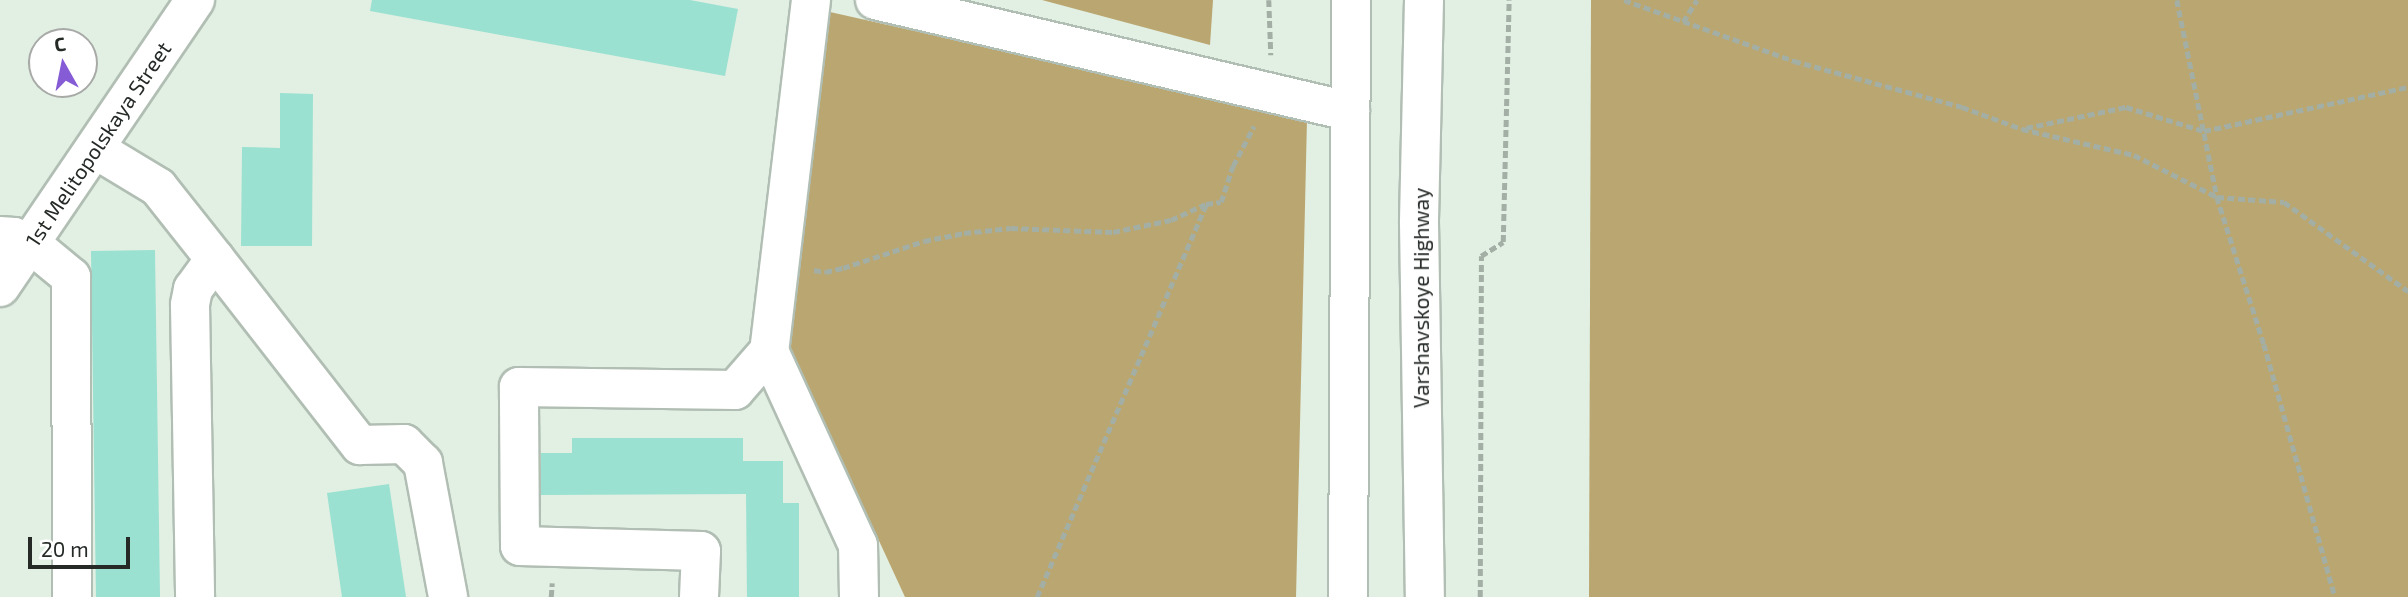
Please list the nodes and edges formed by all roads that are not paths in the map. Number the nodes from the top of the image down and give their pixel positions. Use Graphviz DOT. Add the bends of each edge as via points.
graph roads {
  1 [pos="195,0"];
  2 [pos="811,0"];
  3 [pos="875,0"];
  4 [pos="1351,0"];
  5 [pos="1424,0"];
  6 [pos="1350,111"];
  7 [pos="95,149"];
  8 [pos="15,240"];
  9 [pos="215,259"];
  10 [pos="0,287"];
  11 [pos="769,351"];
  12 [pos="72,597"];
  13 [pos="195,597"];
  14 [pos="448,597"];
  15 [pos="699,597"];
  16 [pos="859,597"];
  17 [pos="1348,597"];
  18 [pos="1425,597"];
  1 -- 7 [label="main road, 1st Melitopolskaya Street"];
  2 -- 11 [label="main road"];
  3 -- 6 [label="main road"];
  4 -- 6 [label="main road"];
  5 -- 18 [label="main road, Varshavskoye Highway" via="1419,223"];
  6 -- 17 [label="main road"];
  7 -- 8 [label="main road, 1st Melitopolskaya Street"];
  7 -- 9 [label="main road" via="158,187"];
  8 -- 10 [label="main road, 1st Melitopolskaya Street"];
  8 -- 12 [label="main road" via="71,277"];
  9 -- 13 [label="main road" via="193,289 190,305"];
  9 -- 14 [label="main road" via="360,445 404,443 423,463"];
  11 -- 15 [label="main road" via="735,390 519,387 520,546 701,551"];
  11 -- 16 [label="main road" via="859,545"];
}
